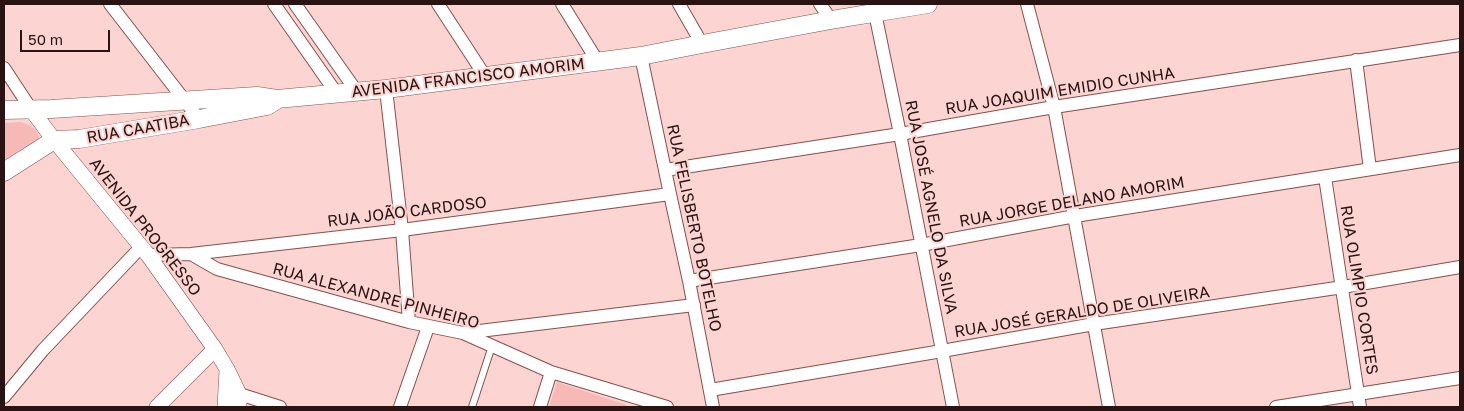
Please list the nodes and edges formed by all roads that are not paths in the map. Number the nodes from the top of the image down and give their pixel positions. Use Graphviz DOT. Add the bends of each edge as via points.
graph roads {
  1 [pos="110,4"];
  2 [pos="274,4"];
  3 [pos="295,4"];
  4 [pos="438,4"];
  5 [pos="562,4"];
  6 [pos="679,4"];
  7 [pos="820,4"];
  8 [pos="928,4"];
  9 [pos="1027,4"];
  10 [pos="875,13"];
  11 [pos="831,20"];
  12 [pos="702,44"];
  13 [pos="1460,44"];
  14 [pos="641,56"];
  15 [pos="1356,60"];
  16 [pos="598,62"];
  17 [pos="4,68"];
  18 [pos="486,76"];
  19 [pos="386,89"];
  20 [pos="357,92"];
  21 [pos="337,94"];
  22 [pos="277,99"];
  23 [pos="186,101"];
  24 [pos="1054,107"];
  25 [pos="31,109"];
  26 [pos="4,110"];
  27 [pos="200,119"];
  28 [pos="900,134"];
  29 [pos="54,140"];
  30 [pos="1460,155"];
  31 [pos="1370,169"];
  32 [pos="665,170"];
  33 [pos="4,172"];
  34 [pos="1325,177"];
  35 [pos="670,194"];
  36 [pos="1075,216"];
  37 [pos="402,230"];
  38 [pos="921,245"];
  39 [pos="144,251"];
  40 [pos="191,254"];
  41 [pos="1460,267"];
  42 [pos="689,281"];
  43 [pos="1343,287"];
  44 [pos="694,305"];
  45 [pos="409,322"];
  46 [pos="1094,324"];
  47 [pos="428,327"];
  48 [pos="463,333"];
  49 [pos="492,346"];
  50 [pos="215,349"];
  51 [pos="942,351"];
  52 [pos="551,372"];
  53 [pos="1460,378"];
  54 [pos="710,390"];
  55 [pos="1358,393"];
  56 [pos="4,397"];
  57 [pos="235,397"];
  58 [pos="644,404"];
  59 [pos="157,407"];
  60 [pos="225,407"];
  61 [pos="280,407"];
  62 [pos="400,407"];
  63 [pos="472,407"];
  64 [pos="540,407"];
  65 [pos="667,407"];
  66 [pos="713,407"];
  67 [pos="953,407"];
  68 [pos="1109,407"];
  69 [pos="1276,407"];
  70 [pos="1360,407"];
  1 -- 23 [label="street"];
  2 -- 21 [label="street"];
  3 -- 20 [label="street"];
  4 -- 18 [label="street"];
  5 -- 16 [label="street"];
  6 -- 12 [label="street"];
  7 -- 11 [label="street"];
  8 -- 10 [label="main road, AVENIDA FRANCISCO AMORIM"];
  9 -- 24 [label="street"];
  10 -- 11 [label="main road, AVENIDA FRANCISCO AMORIM"];
  10 -- 28 [label="street, RUA JOSÉ AGNELO DA SILVA"];
  11 -- 12 [label="main road, AVENIDA FRANCISCO AMORIM"];
  12 -- 14 [label="main road, AVENIDA FRANCISCO AMORIM"];
  13 -- 15 [label="street, RUA JOAQUIM EMIDIO CUNHA"];
  14 -- 16 [label="main road, AVENIDA FRANCISCO AMORIM"];
  14 -- 32 [label="street, RUA FELISBERTO BOTELHO"];
  15 -- 24 [label="street, RUA JOAQUIM EMIDIO CUNHA"];
  15 -- 31 [label="street"];
  16 -- 18 [label="main road, AVENIDA FRANCISCO AMORIM"];
  17 -- 25 [label="street"];
  18 -- 19 [label="main road, AVENIDA FRANCISCO AMORIM"];
  19 -- 20 [label="main road, AVENIDA FRANCISCO AMORIM"];
  19 -- 37 [label="street"];
  20 -- 21 [label="main road, AVENIDA FRANCISCO AMORIM"];
  21 -- 22 [label="main road, AVENIDA FRANCISCO AMORIM"];
  22 -- 23 [label="main road, AVENIDA FRANCISCO AMORIM" via="257,96"];
  22 -- 27 [label="main road, RUA CAATIBA" via="267,106"];
  23 -- 25 [label="main road, AVENIDA FRANCISCO AMORIM"];
  23 -- 27 [label="street"];
  24 -- 28 [label="street, RUA JOAQUIM EMIDIO CUNHA"];
  24 -- 36 [label="street"];
  25 -- 26 [label="main road, AVENIDA FRANCISCO AMORIM"];
  25 -- 29 [label="street, AVENIDA PROGRESSO"];
  27 -- 29 [label="main road, RUA CAATIBA" via="79,139"];
  28 -- 32 [label="street, RUA JOAQUIM EMIDIO CUNHA"];
  28 -- 38 [label="street, RUA JOSÉ AGNELO DA SILVA"];
  29 -- 33 [label="main road"];
  29 -- 39 [label="street, AVENIDA PROGRESSO"];
  30 -- 31 [label="street, RUA JORGE DELANO AMORIM"];
  31 -- 34 [label="street, RUA JORGE DELANO AMORIM"];
  32 -- 35 [label="street, RUA FELISBERTO BOTELHO"];
  34 -- 36 [label="street, RUA JORGE DELANO AMORIM"];
  34 -- 43 [label="street, RUA OLIMPIO CORTES"];
  35 -- 37 [label="street, RUA JOÃO CARDOSO"];
  35 -- 42 [label="street, RUA FELISBERTO BOTELHO"];
  36 -- 38 [label="street, RUA JORGE DELANO AMORIM"];
  36 -- 46 [label="street"];
  37 -- 40 [label="street, RUA JOÃO CARDOSO"];
  37 -- 45 [label="street"];
  38 -- 42 [label="street, RUA JORGE DELANO AMORIM"];
  38 -- 51 [label="street, RUA JOSÉ AGNELO DA SILVA"];
  39 -- 40 [label="street, RUA JOÃO CARDOSO"];
  39 -- 50 [label="street, AVENIDA PROGRESSO"];
  39 -- 56 [label="street" via="43,350"];
  40 -- 45 [label="street, RUA ALEXANDRE PINHEIRO" via="217,269"];
  41 -- 43 [label="street, RUA JOSÉ GERALDO DE OLIVEIRA"];
  42 -- 44 [label="street, RUA FELISBERTO BOTELHO"];
  43 -- 46 [label="street, RUA JOSÉ GERALDO DE OLIVEIRA"];
  43 -- 55 [label="street, RUA OLIMPIO CORTES"];
  44 -- 48 [label="street"];
  44 -- 54 [label="street, RUA FELISBERTO BOTELHO"];
  45 -- 47 [label="street, RUA ALEXANDRE PINHEIRO"];
  46 -- 51 [label="street, RUA JOSÉ GERALDO DE OLIVEIRA"];
  46 -- 68 [label="street"];
  47 -- 48 [label="street, RUA ALEXANDRE PINHEIRO"];
  47 -- 62 [label="street"];
  48 -- 49 [label="street, RUA ALEXANDRE PINHEIRO"];
  49 -- 52 [label="street, RUA ALEXANDRE PINHEIRO"];
  49 -- 63 [label="lane"];
  50 -- 57 [label="street, AVENIDA PROGRESSO" via="227,369"];
  50 -- 59 [label="street"];
  51 -- 54 [label="street, RUA JOSÉ GERALDO DE OLIVEIRA"];
  51 -- 67 [label="street, RUA JOSÉ AGNELO DA SILVA"];
  52 -- 58 [label="street, RUA ALEXANDRE PINHEIRO"];
  52 -- 64 [label="street"];
  53 -- 55 [label="street"];
  54 -- 66 [label="street, RUA FELISBERTO BOTELHO"];
  55 -- 69 [label="street"];
  55 -- 70 [label="street, RUA OLIMPIO CORTES"];
  57 -- 60 [label="street, AVENIDA PROGRESSO"];
  57 -- 61 [label="street"];
  58 -- 65 [label="street, RUA ALEXANDRE PINHEIRO"];
}
